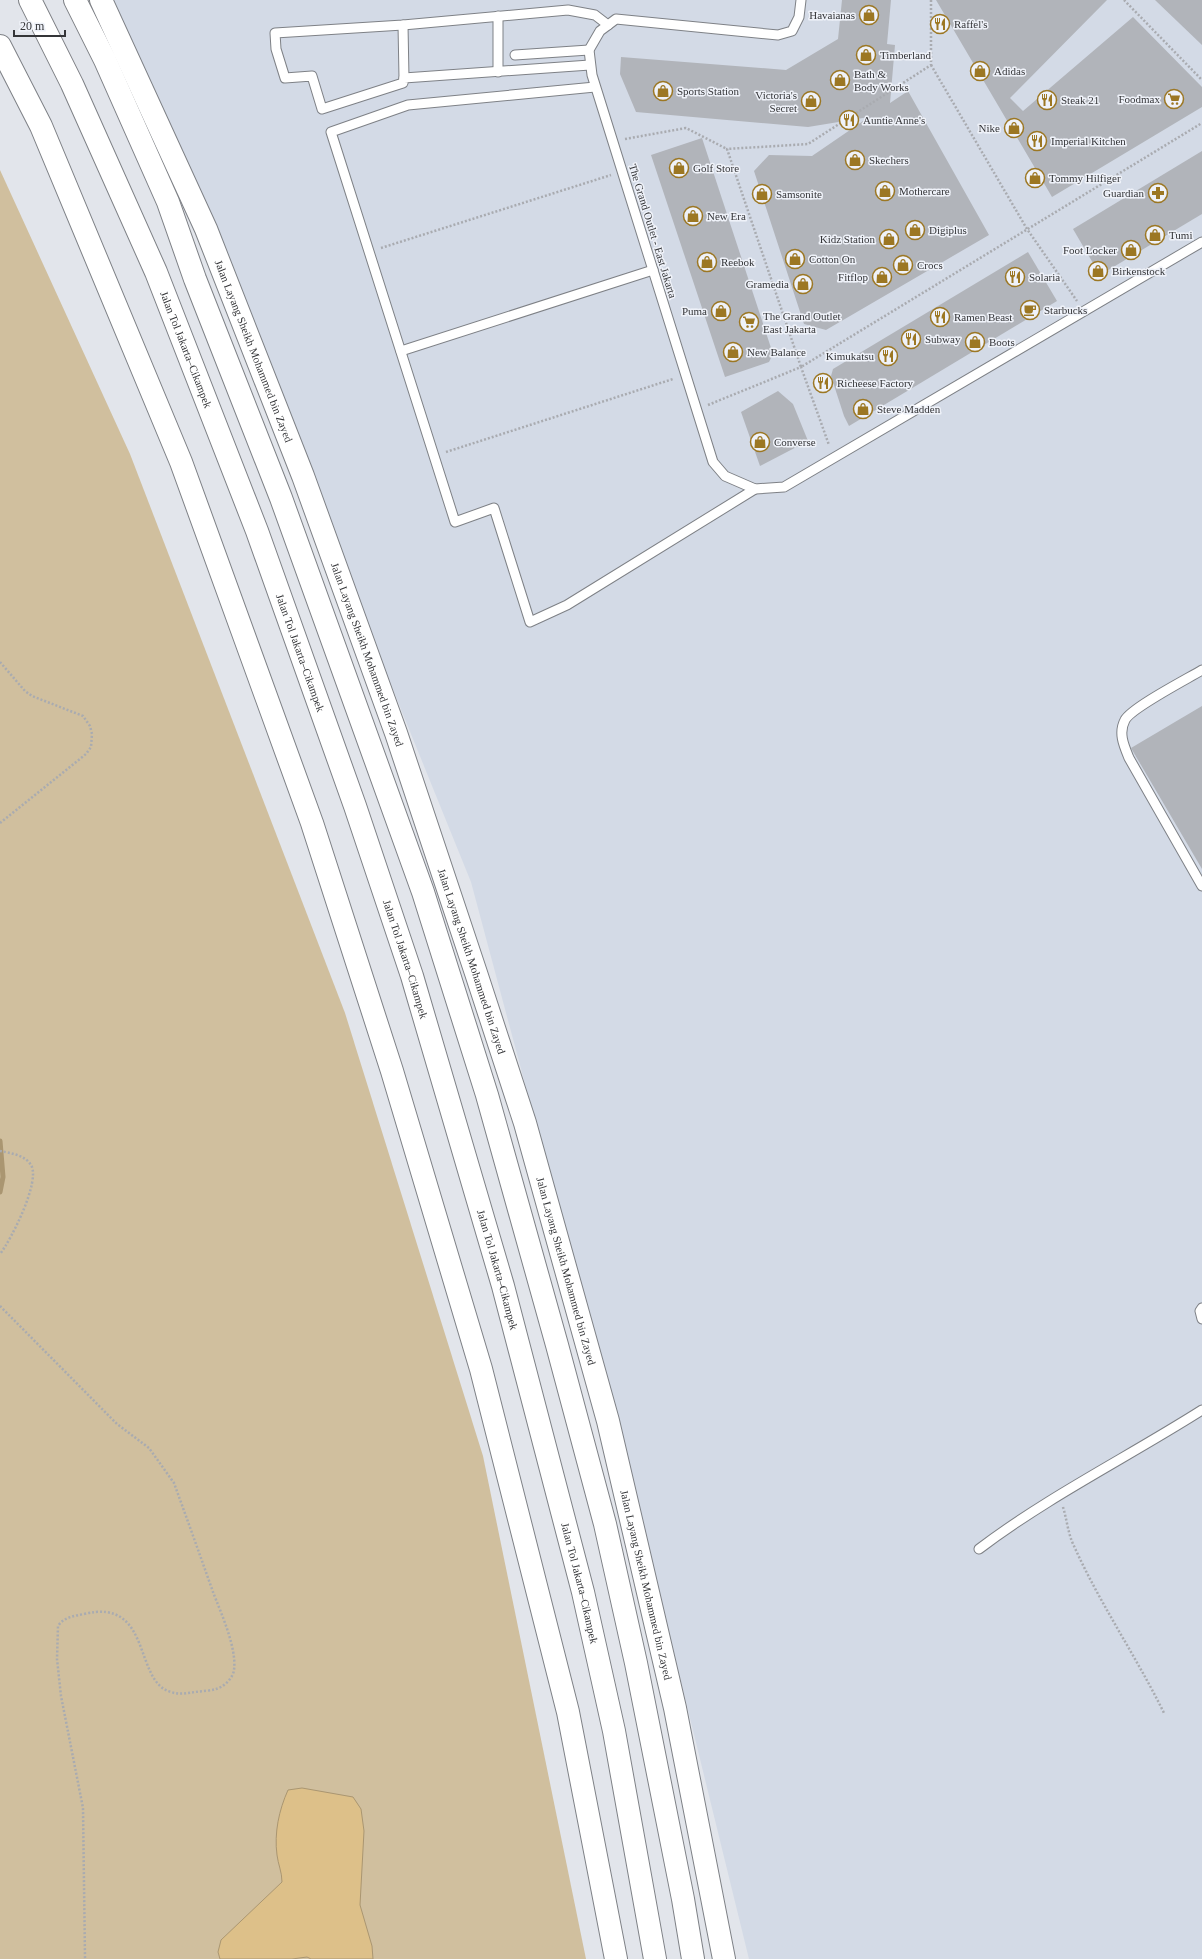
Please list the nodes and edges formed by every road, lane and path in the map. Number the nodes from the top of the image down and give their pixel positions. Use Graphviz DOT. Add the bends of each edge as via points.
graph roads {
  1 [pos="30,0"];
  2 [pos="75,0"];
  3 [pos="101,0"];
  4 [pos="801,0"];
  5 [pos="931,0"];
  6 [pos="1124,0"];
  7 [pos="498,16"];
  8 [pos="608,24"];
  9 [pos="404,25"];
  10 [pos="0,46"];
  11 [pos="589,50"];
  12 [pos="514,55"];
  13 [pos="590,65"];
  14 [pos="931,65"];
  15 [pos="498,72"];
  16 [pos="404,78"];
  17 [pos="1202,80"];
  18 [pos="595,87"];
  19 [pos="1202,123"];
  20 [pos="612,141"];
  21 [pos="727,149"];
  22 [pos="622,171"];
  23 [pos="1027,229"];
  24 [pos="1202,242"];
  25 [pos="369,252"];
  26 [pos="653,270"];
  27 [pos="1084,311"];
  28 [pos="401,351"];
  29 [pos="801,367"];
  30 [pos="686,375"];
  31 [pos="696,410"];
  32 [pos="434,456"];
  33 [pos="834,458"];
  34 [pos="755,489"];
  35 [pos="0,662"];
  36 [pos="1202,670"];
  37 [pos="0,823"];
  38 [pos="1202,886"];
  39 [pos="0,1151"];
  40 [pos="0,1254"];
  41 [pos="0,1306"];
  42 [pos="1202,1308"];
  43 [pos="1202,1320"];
  44 [pos="1202,1410"];
  45 [pos="1060,1493"];
  46 [pos="979,1548"];
  47 [pos="1164,1713"];
  48 [pos="85,1959"];
  49 [pos="616,1959"];
  50 [pos="655,1959"];
  51 [pos="693,1959"];
  52 [pos="724,1959"];
  1 -- 50 [label="highway, Jalan Tol Jakarta–Cikampek" via="72,84 156,272 249,509 355,806 412,976 504,1286 583,1592 614,1731"];
  2 -- 51 [label="highway" via="105,60 168,202 287,513 428,907 487,1095 605,1524 636,1663"];
  3 -- 52 [label="highway, Jalan Layang Sheikh Mohammed bin Zayed" via="206,229 303,476 396,733 525,1123 608,1421 675,1708"];
  4 -- 8 [label="lane" via="799,17 792,30 778,35 616,19"];
  5 -- 14 [label="path"];
  6 -- 17 [label="path"];
  7 -- 8 [label="lane" via="568,10 596,15"];
  7 -- 9 [label="lane"];
  7 -- 15 [label="lane"];
  8 -- 11 [label="lane" via="600,31"];
  9 -- 16 [label="lane"];
  9 -- 16 [label="lane" via="276,33 276,49 286,78 312,76 322,109 403,82"];
  10 -- 49 [label="highway" via="40,126 181,462 317,838 392,1071 482,1369 568,1712"];
  11 -- 12 [label="lane"];
  11 -- 13 [label="lane, The Grand Outlet - East Jakarta"];
  13 -- 15 [label="lane"];
  13 -- 18 [label="lane, The Grand Outlet - East Jakarta"];
  14 -- 21 [label="path" via="808,144"];
  14 -- 23 [label="path"];
  15 -- 16 [label="lane"];
  18 -- 20 [label="lane, The Grand Outlet - East Jakarta"];
  18 -- 25 [label="lane" via="408,105 331,132"];
  19 -- 23 [label="path"];
  20 -- 21 [label="path" via="686,128"];
  20 -- 22 [label="lane, The Grand Outlet - East Jakarta"];
  21 -- 29 [label="path"];
  22 -- 25 [label="path"];
  22 -- 26 [label="lane, The Grand Outlet - East Jakarta"];
  23 -- 27 [label="path"];
  23 -- 29 [label="path"];
  24 -- 27 [label="lane, The Grand Outlet - East Jakarta"];
  25 -- 28 [label="lane"];
  26 -- 28 [label="lane"];
  26 -- 30 [label="lane, The Grand Outlet - East Jakarta"];
  27 -- 33 [label="lane, The Grand Outlet - East Jakarta"];
  28 -- 32 [label="lane"];
  29 -- 31 [label="path"];
  29 -- 33 [label="path"];
  30 -- 31 [label="lane, The Grand Outlet - East Jakarta"];
  30 -- 32 [label="path"];
  31 -- 34 [label="lane, The Grand Outlet - East Jakarta" via="713,462 725,476"];
  32 -- 34 [label="lane" via="455,522 494,508 530,622 568,605"];
  33 -- 34 [label="lane, The Grand Outlet - East Jakarta" via="784,488"];
  35 -- 37 [label="path" via="32,696 83,716 92,734 86,754"];
  36 -- 38 [label="lane" via="1125,718 1122,740 1129,758"];
  39 -- 40 [label="path" via="26,1160 31,1164 33,1175 26,1205 8,1244"];
  41 -- 48 [label="path" via="117,1424 149,1448 174,1483 225,1624 234,1658 234,1672 228,1682 216,1689 180,1694 162,1687 150,1671 132,1628 125,1621 112,1614 94,1612 69,1617 58,1626 57,1660 61,1696 83,1808"];
  42 -- 43 [label="lane"];
  44 -- 45 [label="lane"];
  45 -- 46 [label="lane"];
  45 -- 47 [label="path" via="1073,1545"];
}
